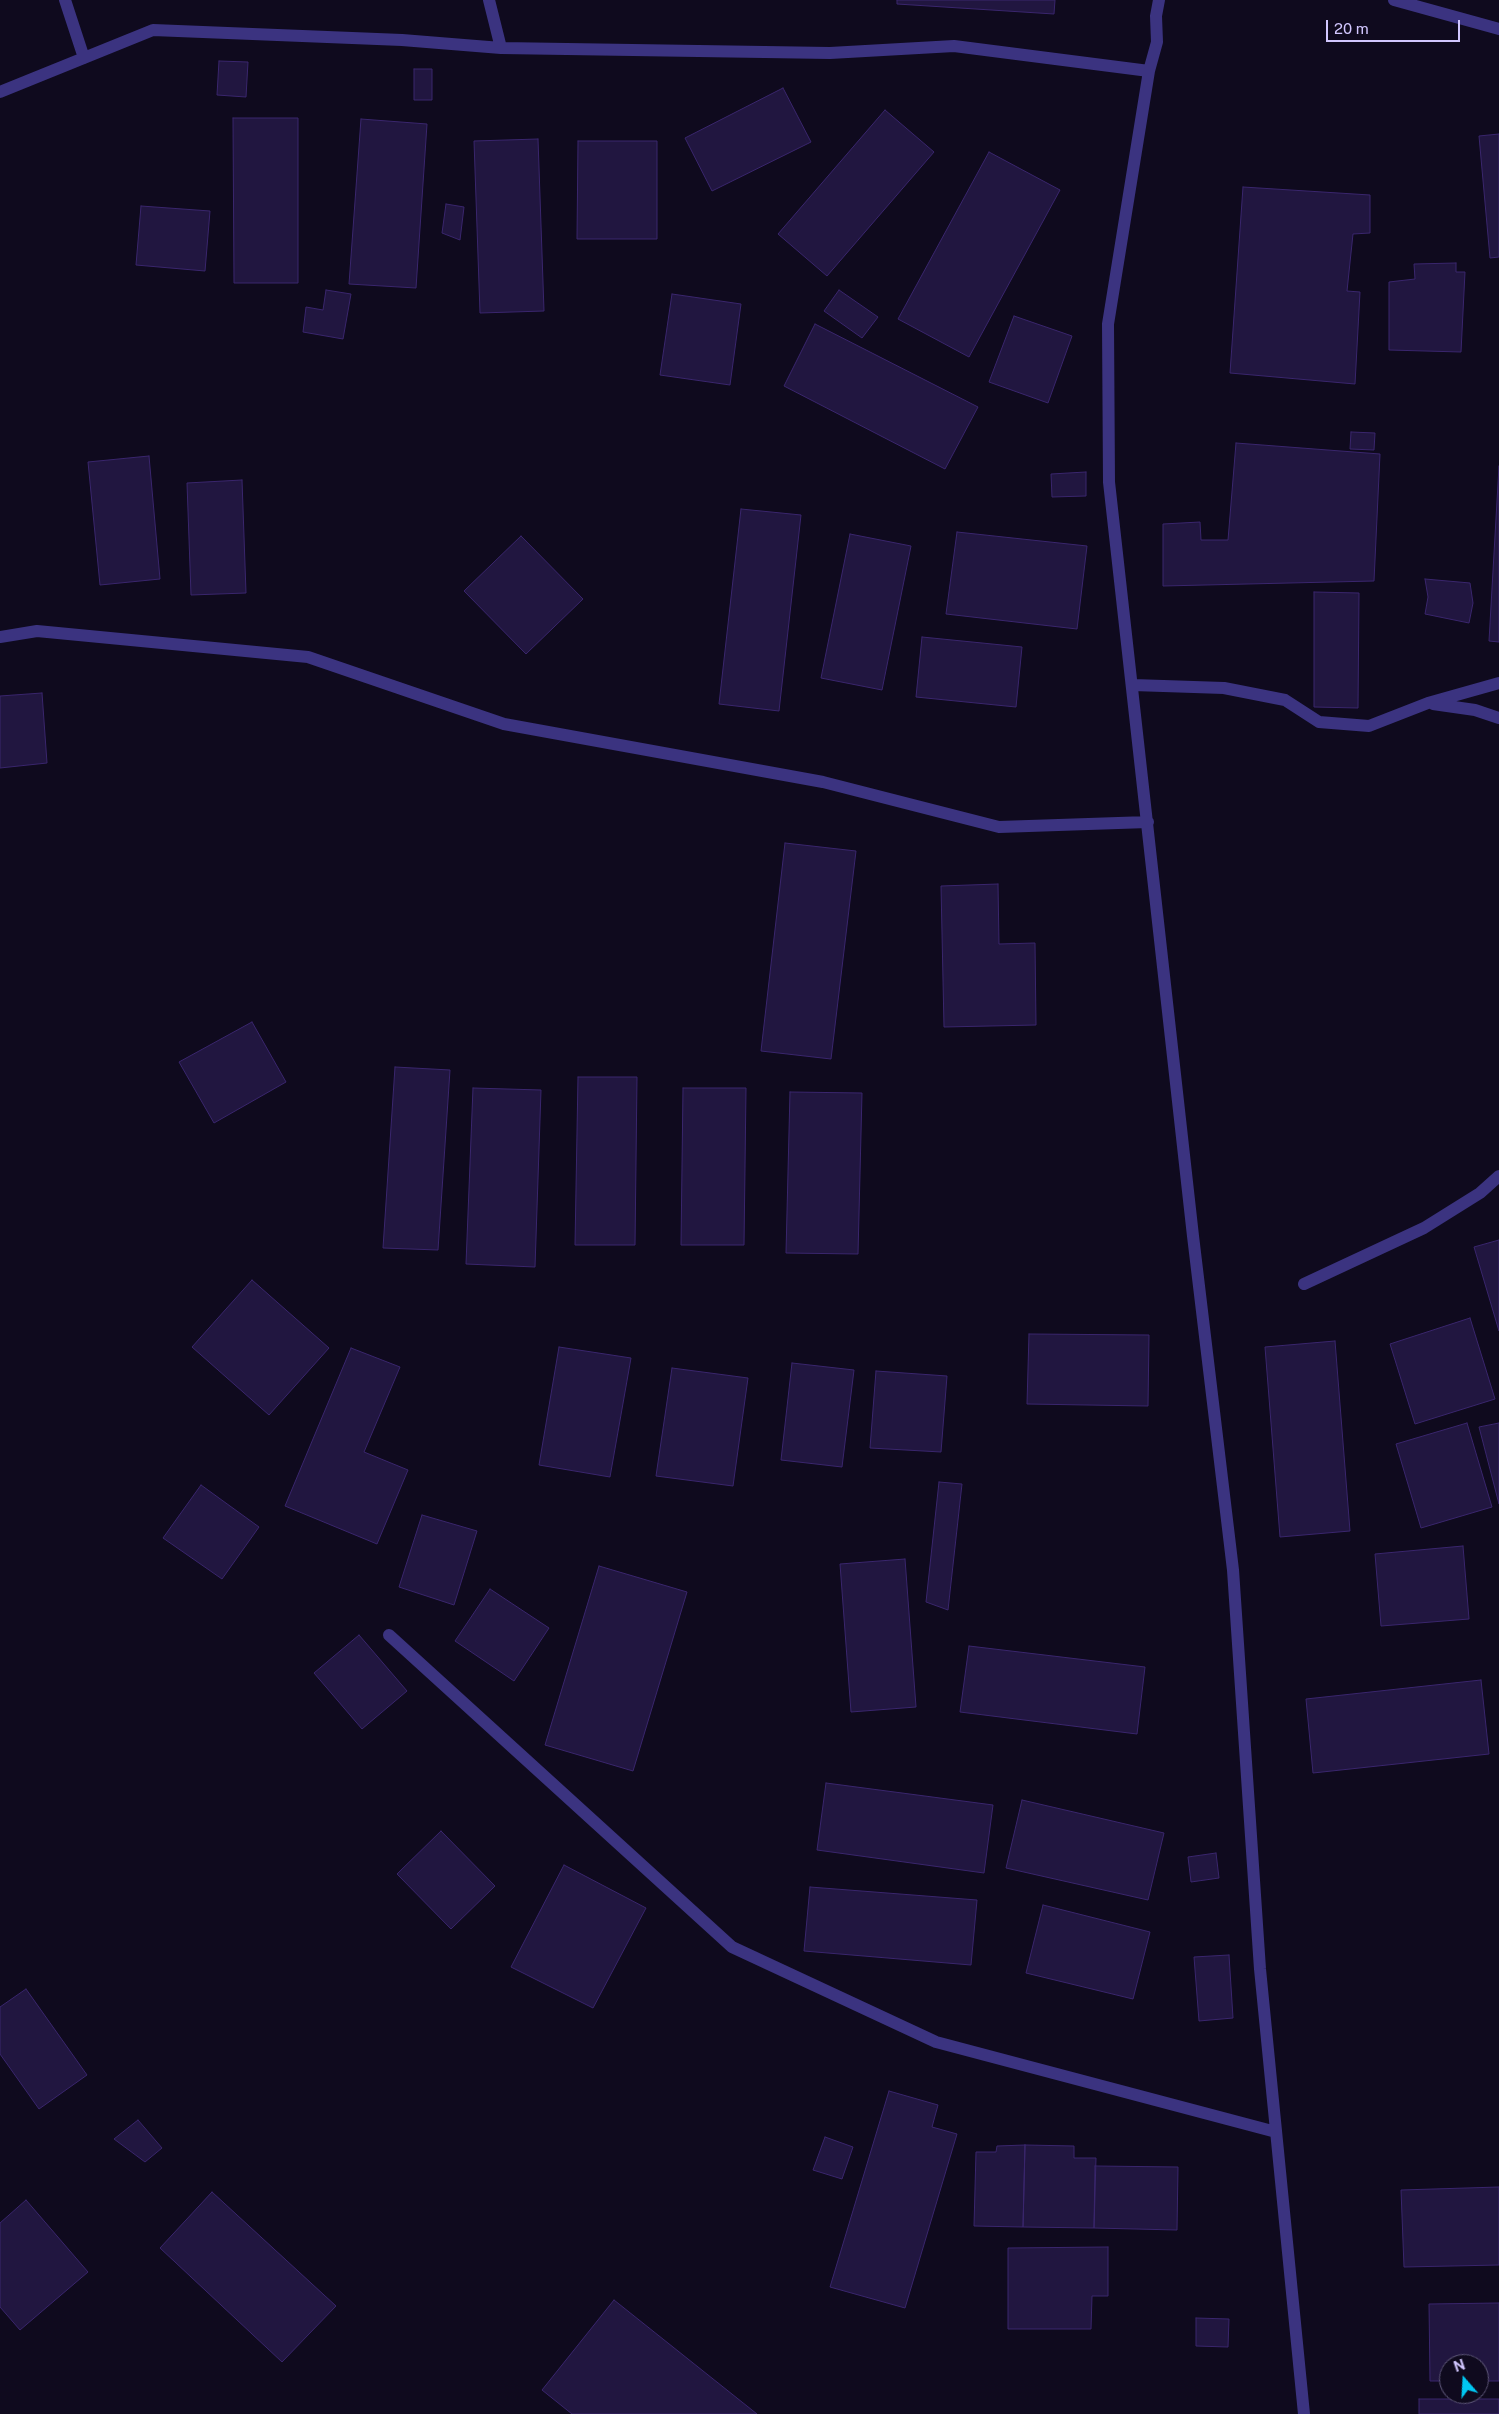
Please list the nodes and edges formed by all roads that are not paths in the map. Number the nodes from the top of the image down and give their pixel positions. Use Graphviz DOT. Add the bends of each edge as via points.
graph roads {
  1 [pos="65,0"];
  2 [pos="489,0"];
  3 [pos="1159,0"];
  4 [pos="1394,0"];
  5 [pos="1499,29"];
  6 [pos="501,48"];
  7 [pos="84,58"];
  8 [pos="1149,71"];
  9 [pos="0,92"];
  10 [pos="0,637"];
  11 [pos="1499,683"];
  12 [pos="1133,686"];
  13 [pos="1428,703"];
  14 [pos="1499,718"];
  15 [pos="1148,822"];
  16 [pos="1499,1176"];
  17 [pos="1304,1284"];
  18 [pos="389,1635"];
  19 [pos="1276,2132"];
  20 [pos="1304,2414"];
  1 -- 7 [label="street"];
  2 -- 6 [label="street"];
  3 -- 8 [label="street" via="1157,42"];
  4 -- 5 [label="street"];
  6 -- 7 [label="street" via="402,40 153,30"];
  6 -- 8 [label="street" via="830,53 954,46"];
  7 -- 9 [label="street"];
  8 -- 12 [label="street" via="1108,324 1109,482"];
  10 -- 15 [label="street" via="37,631 308,657 504,724 823,782 999,827"];
  11 -- 13 [label="street"];
  12 -- 13 [label="street" via="1224,688 1285,700 1319,722 1369,726"];
  12 -- 15 [label="street"];
  13 -- 14 [label="street" via="1475,710"];
  15 -- 19 [label="street" via="1233,1570 1260,1969"];
  16 -- 17 [label="street" via="1424,1228"];
  18 -- 19 [label="street" via="732,1947 936,2042"];
  19 -- 20 [label="street"];
}
